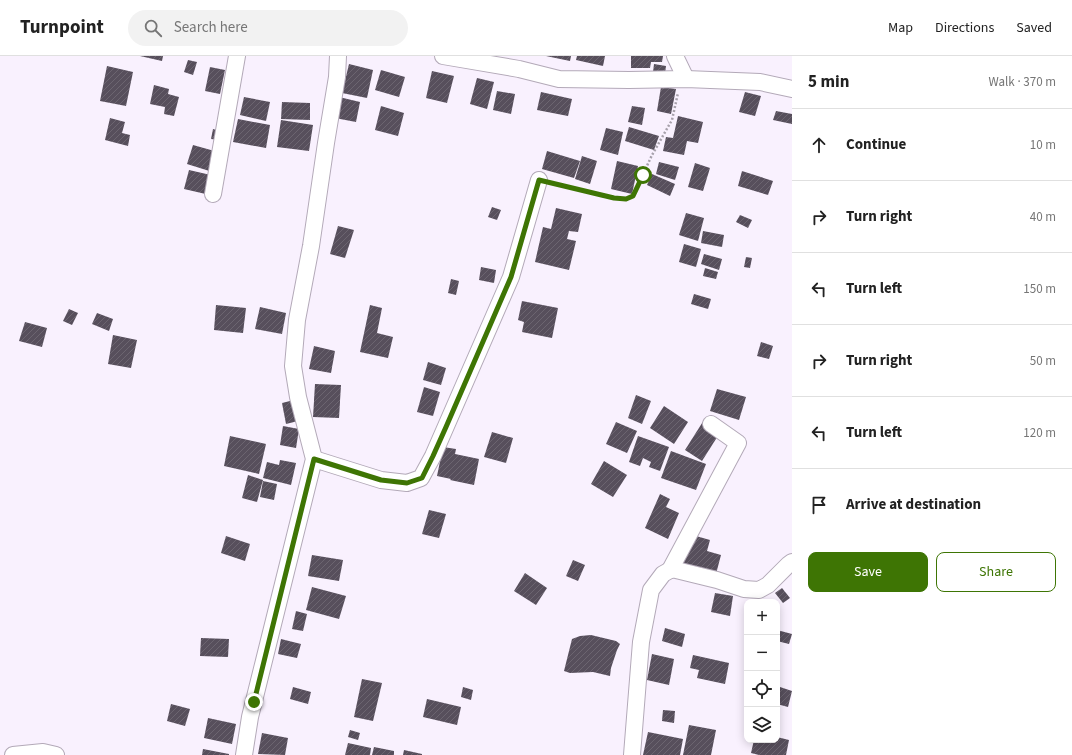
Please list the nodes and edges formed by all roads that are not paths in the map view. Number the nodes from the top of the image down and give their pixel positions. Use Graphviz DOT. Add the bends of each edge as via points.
graph roads {
  1 [pos="237,56"];
  2 [pos="338,56"];
  3 [pos="443,56"];
  4 [pos="675,56"];
  5 [pos="683,80"];
  6 [pos="792,89"];
  7 [pos="539,180"];
  8 [pos="213,194"];
  9 [pos="711,424"];
  10 [pos="314,459"];
  11 [pos="792,562"];
  12 [pos="670,570"];
  13 [pos="12,755"];
  14 [pos="56,755"];
  15 [pos="244,755"];
  16 [pos="632,755"];
  1 -- 8 [label="street"];
  2 -- 10 [label="street" via="337,77 297,320 292,366"];
  3 -- 5 [label="street" via="519,69 559,79"];
  4 -- 5 [label="street"];
  5 -- 6 [label="street" via="760,82"];
  7 -- 10 [label="street" via="511,277 422,478 407,483 381,480"];
  9 -- 12 [label="street" via="738,442"];
  10 -- 15 [label="street" via="250,717"];
  11 -- 12 [label="street" via="768,585 759,590 744,589 717,580"];
  12 -- 16 [label="street" via="663,574 651,590 641,642"];
  13 -- 14 [label="street" via="43,752"];
}
